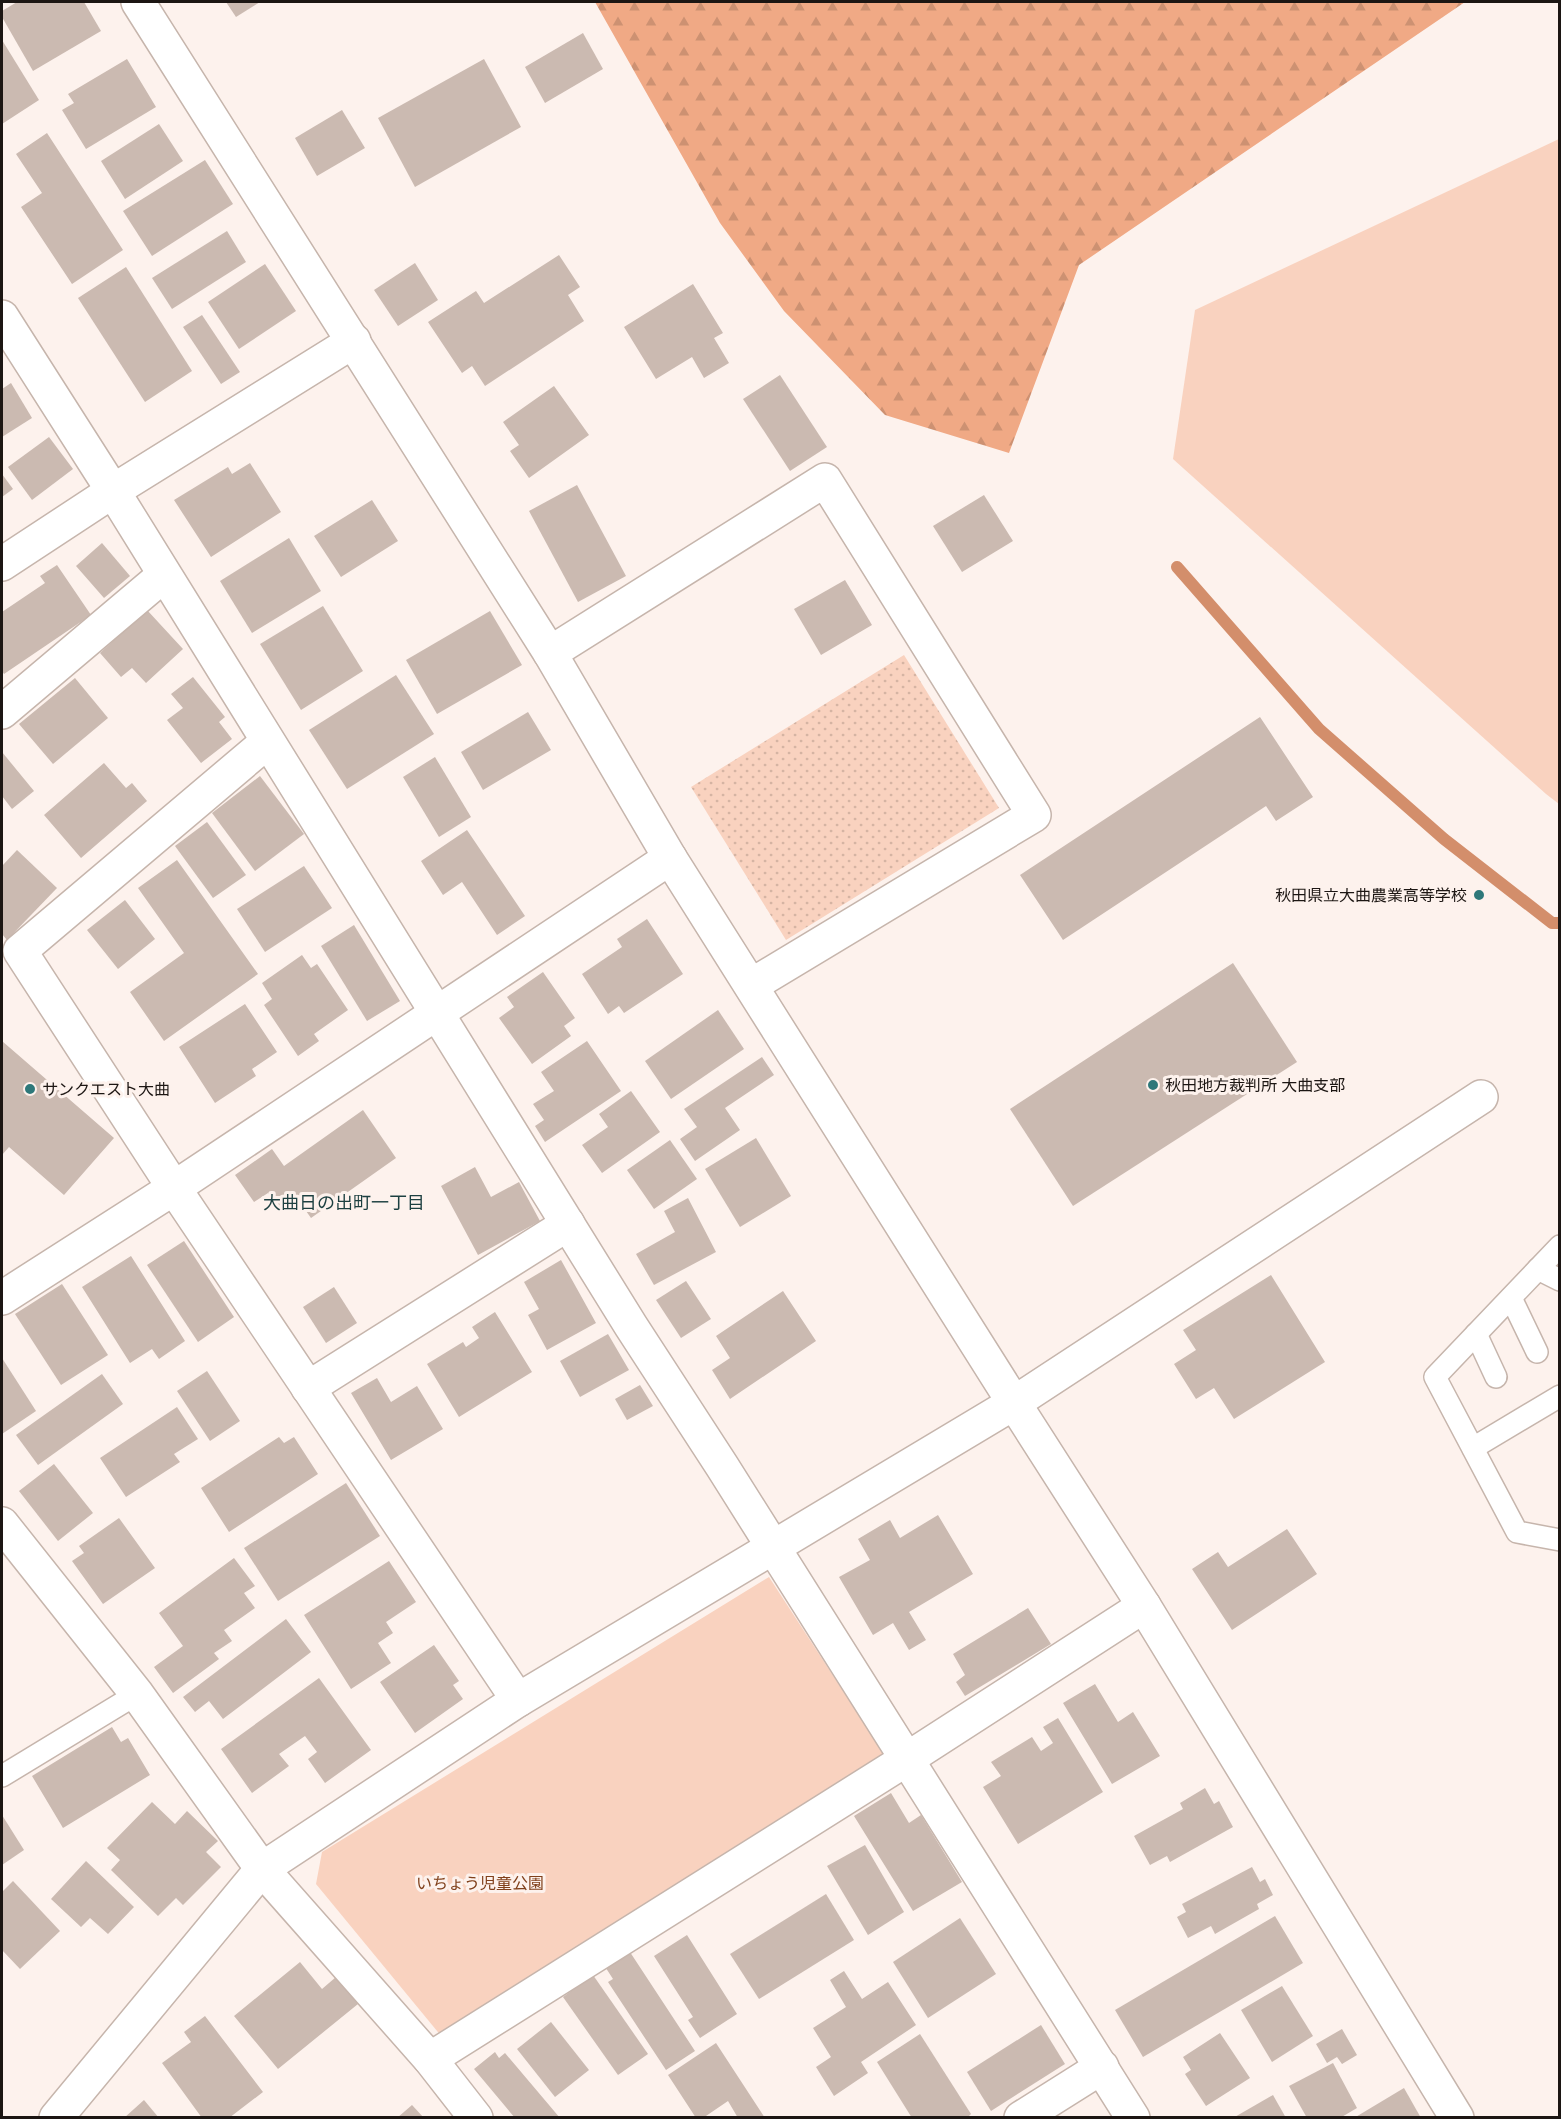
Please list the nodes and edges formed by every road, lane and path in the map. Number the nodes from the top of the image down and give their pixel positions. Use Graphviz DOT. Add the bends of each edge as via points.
graph roads {
  1 [pos="138,2"];
  2 [pos="2,317"];
  3 [pos="354,341"];
  4 [pos="113,492"];
  5 [pos="2,564"];
  6 [pos="164,575"];
  7 [pos="550,653"];
  8 [pos="2,712"];
  9 [pos="267,742"];
  10 [pos="670,858"];
  11 [pos="752,985"];
  12 [pos="436,1014"];
  13 [pos="1481,1097"];
  14 [pos="174,1188"];
  15 [pos="568,1224"];
  16 [pos="1560,1246"];
  17 [pos="1538,1269"];
  18 [pos="1560,1280"];
  19 [pos="2,1298"];
  20 [pos="1511,1298"];
  21 [pos="1476,1334"];
  22 [pos="1537,1352"];
  23 [pos="1496,1377"];
  24 [pos="308,1388"];
  25 [pos="1560,1396"];
  26 [pos="1014,1403"];
  27 [pos="1473,1448"];
  28 [pos="2,1524"];
  29 [pos="1560,1540"];
  30 [pos="772,1548"];
  31 [pos="1144,1605"];
  32 [pos="137,1694"];
  33 [pos="518,1700"];
  34 [pos="907,1759"];
  35 [pos="2,1776"];
  36 [pos="262,1869"];
  37 [pos="430,2059"];
  38 [pos="1102,2067"];
  39 [pos="56,2118"];
  40 [pos="476,2118"];
  41 [pos="1021,2118"];
  42 [pos="1133,2118"];
  43 [pos="1457,2118"];
  1 -- 3 [label="street"];
  2 -- 4 [label="street"];
  3 -- 4 [label="street"];
  3 -- 7 [label="street"];
  4 -- 5 [label="street"];
  4 -- 6 [label="street"];
  6 -- 8 [label="street"];
  6 -- 9 [label="street"];
  7 -- 10 [label="street"];
  7 -- 11 [label="street" via="825,480 1034,815"];
  9 -- 12 [label="street"];
  9 -- 14 [label="street" via="21,951"];
  10 -- 11 [label="street"];
  10 -- 12 [label="street"];
  11 -- 26 [label="street"];
  12 -- 14 [label="street"];
  12 -- 15 [label="street"];
  13 -- 26 [label="street"];
  14 -- 19 [label="street"];
  14 -- 24 [label="street"];
  15 -- 24 [label="street"];
  15 -- 30 [label="street"];
  16 -- 17 [label="lane"];
  17 -- 18 [label="lane"];
  17 -- 20 [label="lane"];
  20 -- 21 [label="lane"];
  20 -- 22 [label="lane"];
  21 -- 23 [label="lane"];
  21 -- 27 [label="lane" via="1435,1377"];
  24 -- 33 [label="street"];
  25 -- 27 [label="lane"];
  26 -- 30 [label="street"];
  26 -- 31 [label="street"];
  27 -- 29 [label="lane" via="1517,1532"];
  28 -- 32 [label="street"];
  30 -- 33 [label="street"];
  30 -- 34 [label="street"];
  31 -- 34 [label="street"];
  31 -- 43 [label="street"];
  32 -- 35 [label="lane"];
  32 -- 36 [label="street"];
  33 -- 36 [label="street"];
  34 -- 37 [label="street"];
  34 -- 38 [label="street"];
  36 -- 37 [label="street"];
  36 -- 39 [label="street"];
  37 -- 40 [label="street"];
  38 -- 41 [label="street"];
  38 -- 42 [label="street"];
}
